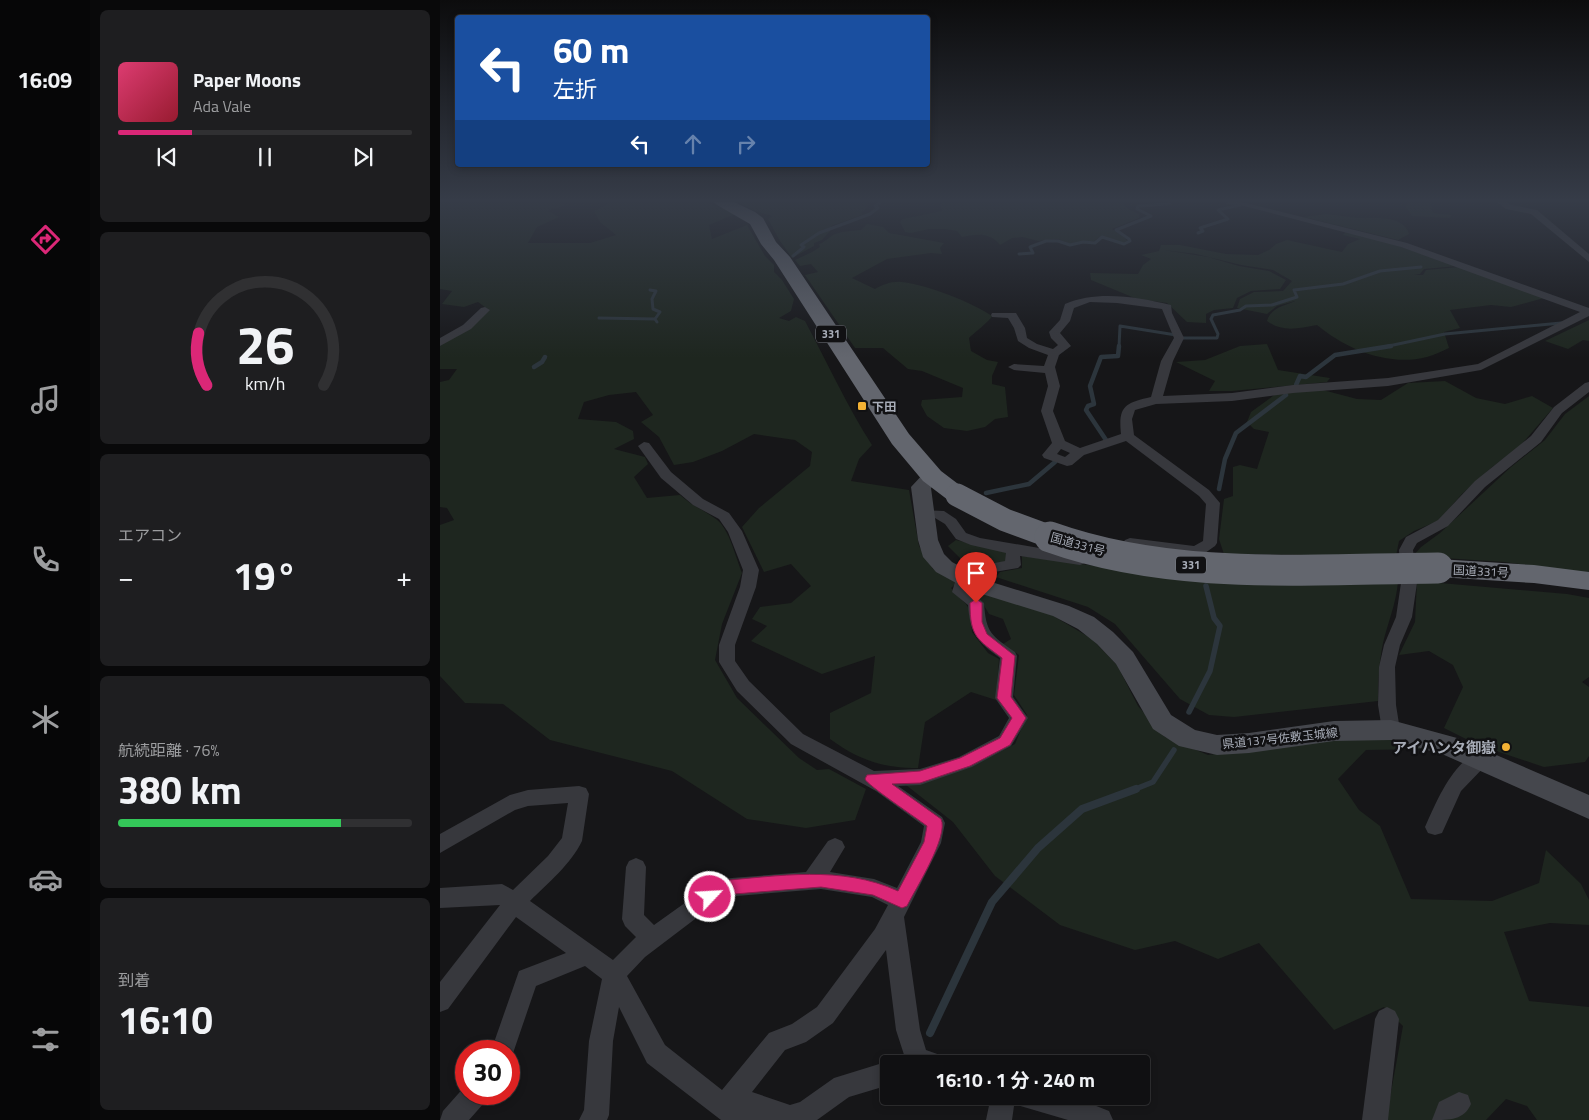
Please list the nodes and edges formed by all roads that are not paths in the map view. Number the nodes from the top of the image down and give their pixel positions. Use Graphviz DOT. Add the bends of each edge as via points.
graph roads {
  1 [pos="778,254"];
  2 [pos="1430,254"];
  3 [pos="485,310"];
  4 [pos="1589,312"];
  5 [pos="996,315"];
  6 [pos="440,343"];
  7 [pos="1054,353"];
  8 [pos="1014,367"];
  9 [pos="1050,370"];
  10 [pos="1589,386"];
  11 [pos="1156,400"];
  12 [pos="1128,436"];
  13 [pos="644,446"];
  14 [pos="932,476"];
  15 [pos="992,502"];
  16 [pos="925,513"];
  17 [pos="1013,550"];
  18 [pos="1195,550"];
  19 [pos="1589,581"];
  20 [pos="969,582"];
  21 [pos="1391,730"];
  22 [pos="1480,759"];
  23 [pos="872,779"];
  24 [pos="1589,807"];
  25 [pos="1435,827"];
  26 [pos="440,844"];
  27 [pos="834,846"];
  28 [pos="636,867"];
  29 [pos="811,882"];
  30 [pos="440,898"];
  31 [pos="514,903"];
  32 [pos="897,909"];
  33 [pos="653,939"];
  34 [pos="587,955"];
  35 [pos="614,974"];
  36 [pos="440,1001"];
  37 [pos="1387,1018"];
  38 [pos="507,1040"];
  39 [pos="916,1055"];
  40 [pos="880,1076"];
  41 [pos="465,1105"];
  42 [pos="1002,1105"];
  43 [pos="1062,1105"];
  44 [pos="734,1112"];
  45 [pos="452,1120"];
  46 [pos="592,1120"];
  47 [pos="999,1120"];
  48 [pos="1100,1120"];
  49 [pos="1375,1120"];
  1 -- 14 [label="highway, 国道331号 / 331" via="900,439"];
  2 -- 4 [label="street"];
  3 -- 6 [label="street" via="467,327"];
  4 -- 11 [label="street" via="1481,367 1388,382 1232,397"];
  5 -- 7 [label="street" via="1012,315 1020,327 1022,339"];
  7 -- 9 [label="street"];
  7 -- 11 [label="street" via="1065,346 1054,332 1064,321 1068,306 1073,303 1097,299 1167,307 1179,338 1166,360"];
  8 -- 9 [label="street"];
  9 -- 12 [label="street" via="1054,386 1046,410 1059,443 1049,455 1051,457 1067,462 1079,452"];
  10 -- 21 [label="street" via="1558,410 1536,439 1480,484 1443,523 1411,540 1406,550 1409,583 1404,617 1387,667"];
  11 -- 12 [label="street" via="1130,408 1126,419"];
  12 -- 18 [label="street" via="1213,503 1210,542"];
  13 -- 23 [label="street" via="672,481 698,502 724,516 735,531 751,570 727,645 727,662 743,686 798,739"];
  14 -- 16 [label="main road, 県道137号佐敷玉城線" via="922,487"];
  14 -- 19 [label="highway, 国道331号 / 331, bridge" via="957,495 1002,519 1055,539 1160,562 1244,568 1438,568"];
  15 -- 18 [label="street" via="1064,530 1132,544"];
  16 -- 17 [label="street" via="939,514 951,522 961,536"];
  16 -- 20 [label="main road, 県道137号佐敷玉城線" via="934,557"];
  17 -- 18 [label="street" via="1138,569 1188,557"];
  17 -- 20 [label="street" via="1013,565 989,568 983,579"];
  20 -- 21 [label="main road, 県道137号佐敷玉城線" via="1061,611 1086,623 1125,658 1162,722 1188,739 1217,745 1334,731"];
  20 -- 23 [label="street" via="960,586 960,592 976,603 976,622 982,637 1009,656 1004,698 1019,718 1005,742 965,762 920,777"];
  21 -- 22 [label="main road, 県道137号佐敷玉城線" via="1448,745"];
  22 -- 24 [label="main road, 県道137号佐敷玉城線"];
  22 -- 25 [label="street" via="1454,786"];
  23 -- 32 [label="street" via="935,823 931,843"];
  26 -- 31 [label="street" via="510,803 528,798 578,794 572,841"];
  27 -- 29 [label="street"];
  28 -- 33 [label="street" via="633,919"];
  29 -- 32 [label="street" via="821,880 874,888"];
  29 -- 33 [label="street" via="718,888"];
  30 -- 31 [label="street" via="502,894"];
  31 -- 34 [label="street"];
  31 -- 36 [label="street"];
  32 -- 39 [label="street" via="908,1030"];
  32 -- 44 [label="street" via="883,936 825,1015 798,1034 777,1040"];
  33 -- 35 [label="street"];
  34 -- 35 [label="street"];
  34 -- 38 [label="street" via="527,979"];
  35 -- 44 [label="street" via="656,1054"];
  35 -- 46 [label="street" via="601,1041 596,1115"];
  37 -- 49 [label="street"];
  40 -- 44 [label="street" via="843,1087 808,1112 790,1118 760,1109"];
  41 -- 45 [label="street"];
  42 -- 47 [label="street"];
  43 -- 48 [label="street"];
}
